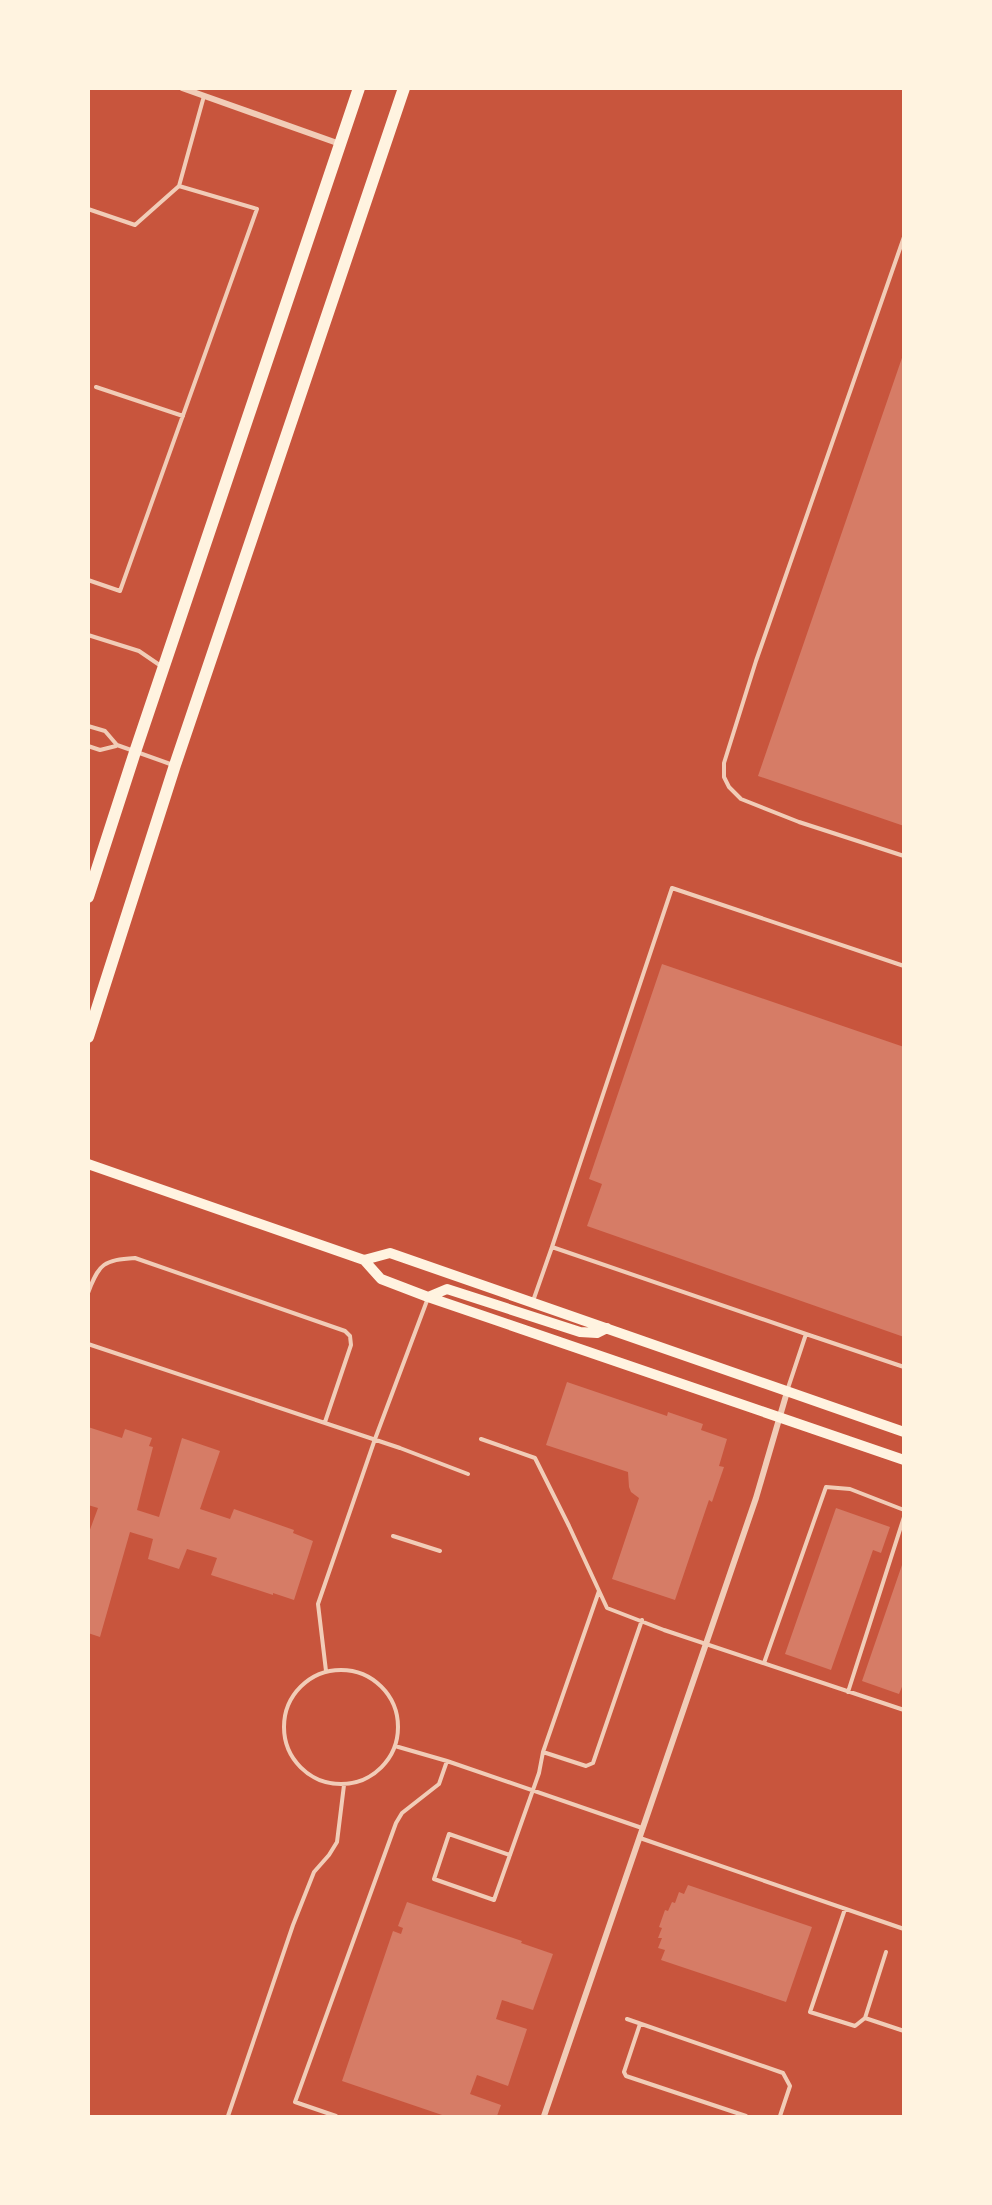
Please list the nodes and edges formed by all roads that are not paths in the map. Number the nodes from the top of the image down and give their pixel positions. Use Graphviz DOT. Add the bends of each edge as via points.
graph roads {
  1 [pos="182,88"];
  2 [pos="359,88"];
  3 [pos="404,88"];
  4 [pos="204,96"];
  5 [pos="340,144"];
  6 [pos="178,186"];
  7 [pos="88,210"];
  8 [pos="903,237"];
  9 [pos="96,387"];
  10 [pos="183,416"];
  11 [pos="88,580"];
  12 [pos="88,635"];
  13 [pos="164,668"];
  14 [pos="88,726"];
  15 [pos="88,746"];
  16 [pos="117,746"];
  17 [pos="135,752"];
  18 [pos="175,765"];
  19 [pos="903,856"];
  20 [pos="88,897"];
  21 [pos="903,966"];
  22 [pos="88,1037"];
  23 [pos="88,1164"];
  24 [pos="552,1247"];
  25 [pos="364,1260"];
  26 [pos="88,1293"];
  27 [pos="428,1297"];
  28 [pos="532,1303"];
  29 [pos="607,1328"];
  30 [pos="806,1334"];
  31 [pos="88,1344"];
  32 [pos="903,1367"];
  33 [pos="787,1392"];
  34 [pos="779,1416"];
  35 [pos="325,1422"];
  36 [pos="903,1432"];
  37 [pos="375,1439"];
  38 [pos="481,1440"];
  39 [pos="903,1460"];
  40 [pos="468,1474"];
  41 [pos="903,1510"];
  42 [pos="903,1517"];
  43 [pos="393,1536"];
  44 [pos="440,1551"];
  45 [pos="599,1592"];
  46 [pos="642,1620"];
  47 [pos="705,1644"];
  48 [pos="764,1664"];
  49 [pos="326,1671"];
  50 [pos="848,1692"];
  51 [pos="903,1710"];
  52 [pos="395,1746"];
  53 [pos="543,1752"];
  54 [pos="447,1761"];
  55 [pos="344,1785"];
  56 [pos="532,1792"];
  57 [pos="642,1828"];
  58 [pos="639,1838"];
  59 [pos="510,1856"];
  60 [pos="845,1909"];
  61 [pos="903,1929"];
  62 [pos="886,1952"];
  63 [pos="866,2018"];
  64 [pos="627,2019"];
  65 [pos="640,2024"];
  66 [pos="903,2031"];
  67 [pos="228,2116"];
  68 [pos="336,2116"];
  69 [pos="544,2116"];
  70 [pos="746,2116"];
  71 [pos="780,2116"];
  1 -- 4 [label="street"];
  2 -- 5 [label="main road"];
  3 -- 18 [label="main road"];
  4 -- 5 [label="street"];
  4 -- 6 [label="lane"];
  5 -- 13 [label="main road"];
  6 -- 7 [label="lane" via="135,225"];
  6 -- 10 [label="lane" via="257,209"];
  8 -- 19 [label="lane" via="756,661 724,763 724,777 741,799 761,808"];
  9 -- 10 [label="lane"];
  10 -- 11 [label="lane" via="120,591"];
  12 -- 13 [label="lane" via="139,651"];
  13 -- 17 [label="main road"];
  14 -- 16 [label="lane" via="105,731"];
  15 -- 16 [label="lane" via="100,750"];
  16 -- 17 [label="lane"];
  17 -- 18 [label="lane"];
  17 -- 20 [label="main road"];
  18 -- 22 [label="main road"];
  21 -- 24 [label="lane" via="672,888"];
  23 -- 25 [label="main road"];
  24 -- 28 [label="lane"];
  24 -- 30 [label="lane"];
  25 -- 27 [label="main road" via="381,1280"];
  25 -- 28 [label="main road" via="390,1253"];
  26 -- 35 [label="lane" via="96,1270 114,1260 135,1258 345,1331 351,1345"];
  27 -- 29 [label="main road" via="447,1289 580,1332 597,1333"];
  27 -- 34 [label="main road"];
  27 -- 37 [label="lane"];
  28 -- 29 [label="main road"];
  29 -- 33 [label="main road"];
  30 -- 32 [label="lane"];
  30 -- 33 [label="lane"];
  31 -- 35 [label="lane"];
  33 -- 34 [label="street"];
  33 -- 36 [label="main road"];
  34 -- 39 [label="main road"];
  34 -- 47 [label="street" via="756,1498"];
  35 -- 37 [label="lane"];
  37 -- 40 [label="lane"];
  37 -- 49 [label="lane" via="318,1604"];
  38 -- 45 [label="lane" via="535,1458"];
  41 -- 48 [label="lane" via="850,1489 826,1487"];
  42 -- 50 [label="lane"];
  43 -- 44 [label="lane"];
  45 -- 46 [label="lane" via="607,1608"];
  45 -- 53 [label="lane"];
  46 -- 47 [label="lane"];
  46 -- 53 [label="lane" via="593,1763 586,1766"];
  47 -- 48 [label="lane"];
  47 -- 57 [label="street"];
  48 -- 50 [label="lane"];
  49 -- 52 [label="lane" via="360,1672 379,1684 393,1702 398,1724"];
  49 -- 55 [label="lane" via="298,1689 286,1708 283,1731 289,1753 302,1771 322,1782"];
  50 -- 51 [label="lane"];
  52 -- 54 [label="lane"];
  52 -- 55 [label="lane" via="384,1765 366,1779"];
  53 -- 56 [label="lane"];
  54 -- 56 [label="lane"];
  54 -- 68 [label="lane" via="439,1784 402,1813 396,1823 295,2102"];
  55 -- 67 [label="lane" via="337,1842 314,1872"];
  56 -- 57 [label="lane"];
  56 -- 59 [label="lane"];
  57 -- 58 [label="street"];
  58 -- 60 [label="lane"];
  58 -- 69 [label="street"];
  59 -- 59 [label="lane" via="494,1900 434,1879 449,1834"];
  60 -- 61 [label="lane"];
  60 -- 63 [label="lane" via="810,2012 855,2026"];
  62 -- 63 [label="lane"];
  63 -- 66 [label="lane"];
  64 -- 65 [label="lane"];
  65 -- 70 [label="lane" via="626,2076"];
  65 -- 71 [label="lane" via="783,2073 790,2086"];
}
